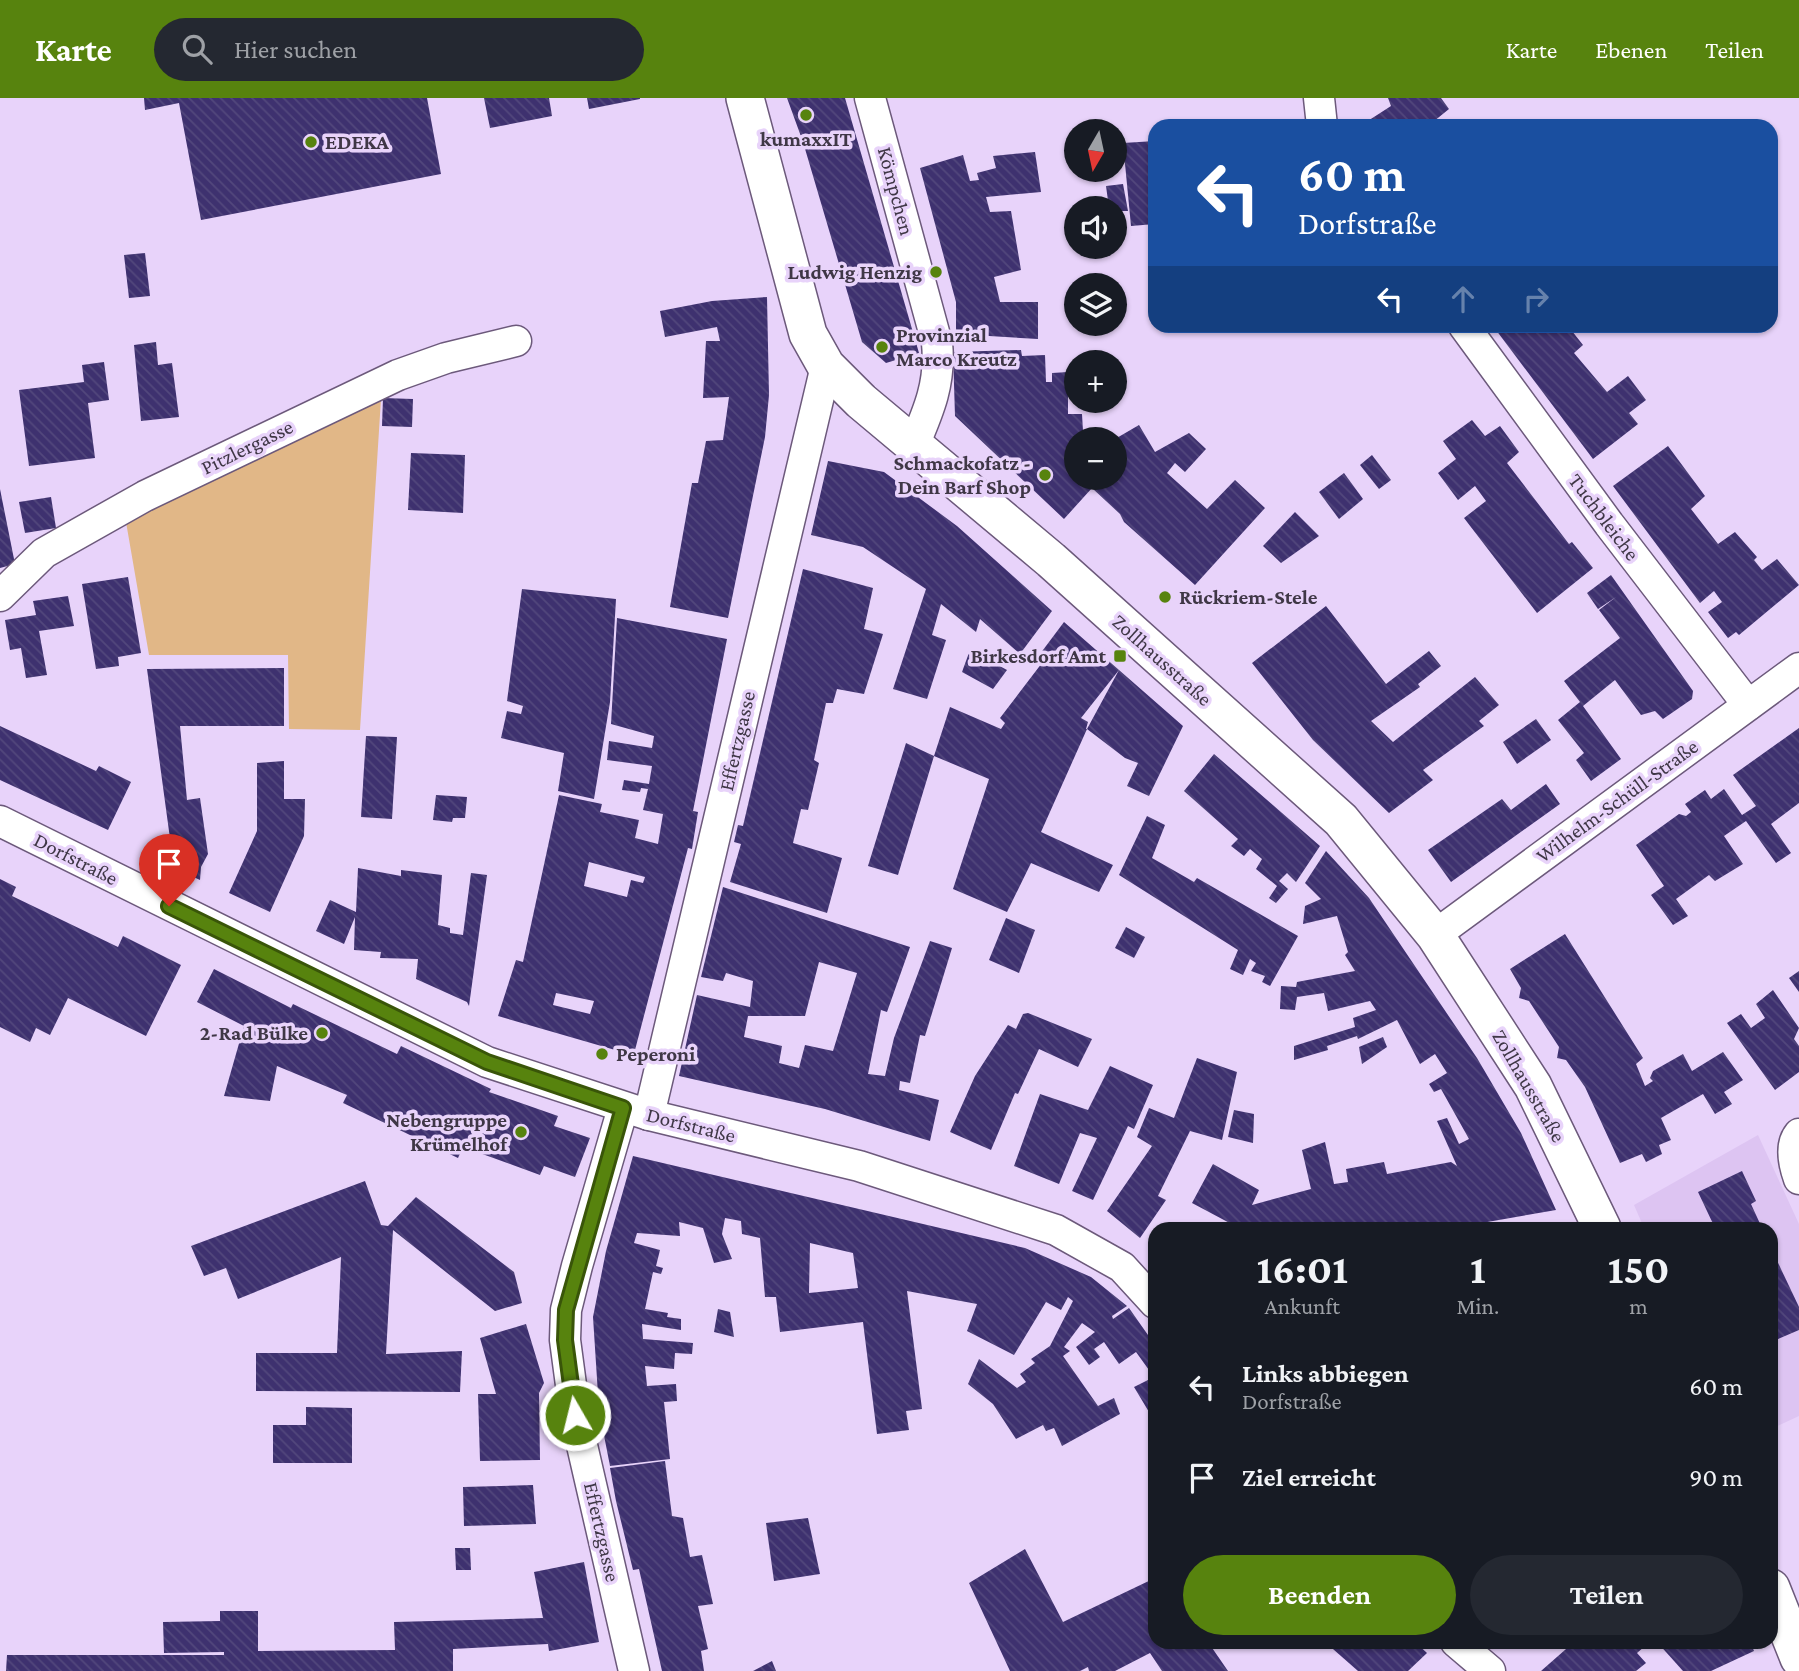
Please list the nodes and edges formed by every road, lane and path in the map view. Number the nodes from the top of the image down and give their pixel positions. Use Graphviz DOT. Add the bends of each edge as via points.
graph roads {
  1 [pos="745,98"];
  2 [pos="870,98"];
  3 [pos="1319,98"];
  4 [pos="1321,119"];
  5 [pos="1469,333"];
  6 [pos="516,341"];
  7 [pos="826,366"];
  8 [pos="914,445"];
  9 [pos="0,596"];
  10 [pos="1799,668"];
  11 [pos="1748,705"];
  12 [pos="0,821"];
  13 [pos="1434,935"];
  14 [pos="636,1112"];
  15 [pos="1799,1134"];
  16 [pos="1799,1179"];
  17 [pos="1599,1222"];
  18 [pos="1148,1296"];
  19 [pos="1778,1606"];
  20 [pos="1464,1649"];
  21 [pos="1799,1658"];
  22 [pos="634,1671"];
  23 [pos="1490,1671"];
  1 -- 7 [label="street, Zollhausstraße" via="808,334"];
  2 -- 8 [label="street, Kömpchen" via="937,343 940,369 935,395"];
  3 -- 4 [label="street"];
  5 -- 11 [label="street, Tuchbleiche"];
  6 -- 9 [label="street, Pitzlergasse" via="398,375 145,496 44,553"];
  7 -- 8 [label="street, Zollhausstraße"];
  7 -- 14 [label="street, Effertzgasse"];
  8 -- 13 [label="street, Zollhausstraße" via="1051,560 1341,820"];
  10 -- 11 [label="street, Wilhelm-Schüll-Straße"];
  11 -- 13 [label="street, Wilhelm-Schüll-Straße"];
  12 -- 14 [label="street, Dorfstraße" via="487,1062"];
  13 -- 17 [label="street, Zollhausstraße" via="1533,1086"];
  14 -- 18 [label="street, Dorfstraße" via="859,1166 1056,1230 1122,1268"];
  14 -- 22 [label="street, Effertzgasse" via="577,1266 566,1310 565,1340 575,1415"];
  15 -- 16 [label="street" via="1793,1156"];
  19 -- 21 [label="street"];
  20 -- 23 [label="street"];
}
